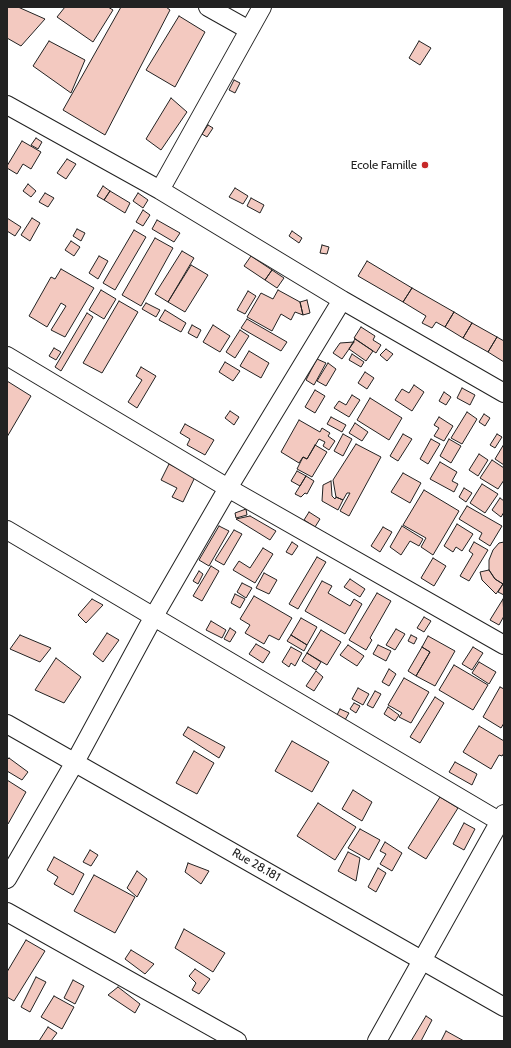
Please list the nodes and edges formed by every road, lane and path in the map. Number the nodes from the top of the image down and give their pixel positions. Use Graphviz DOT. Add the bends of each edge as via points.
graph roads {
  1 [pos="208,7"];
  2 [pos="262,7"];
  3 [pos="249,30"];
  4 [pos="7,105"];
  5 [pos="160,190"];
  6 [pos="342,300"];
  7 [pos="7,356"];
  8 [pos="504,393"];
  9 [pos="228,488"];
  10 [pos="7,530"];
  11 [pos="154,616"];
  12 [pos="504,645"];
  13 [pos="7,724"];
  14 [pos="75,762"];
  15 [pos="503,820"];
  16 [pos="7,879"];
  17 [pos="7,912"];
  18 [pos="423,960"];
  19 [pos="504,1007"];
  20 [pos="237,1041"];
  21 [pos="377,1041"];
  1 -- 3 [label="street"];
  2 -- 3 [label="street"];
  3 -- 5 [label="street"];
  4 -- 5 [label="street"];
  5 -- 6 [label="street"];
  6 -- 8 [label="street"];
  6 -- 9 [label="street"];
  7 -- 9 [label="street"];
  9 -- 11 [label="street"];
  9 -- 12 [label="street"];
  10 -- 11 [label="street"];
  11 -- 14 [label="street"];
  11 -- 15 [label="street"];
  13 -- 14 [label="street, Rue 28.181"];
  14 -- 16 [label="street"];
  14 -- 18 [label="street, Rue 28.181"];
  15 -- 18 [label="street"];
  17 -- 20 [label="street"];
  18 -- 19 [label="street, Rue 28.181"];
  18 -- 21 [label="street"];
}
